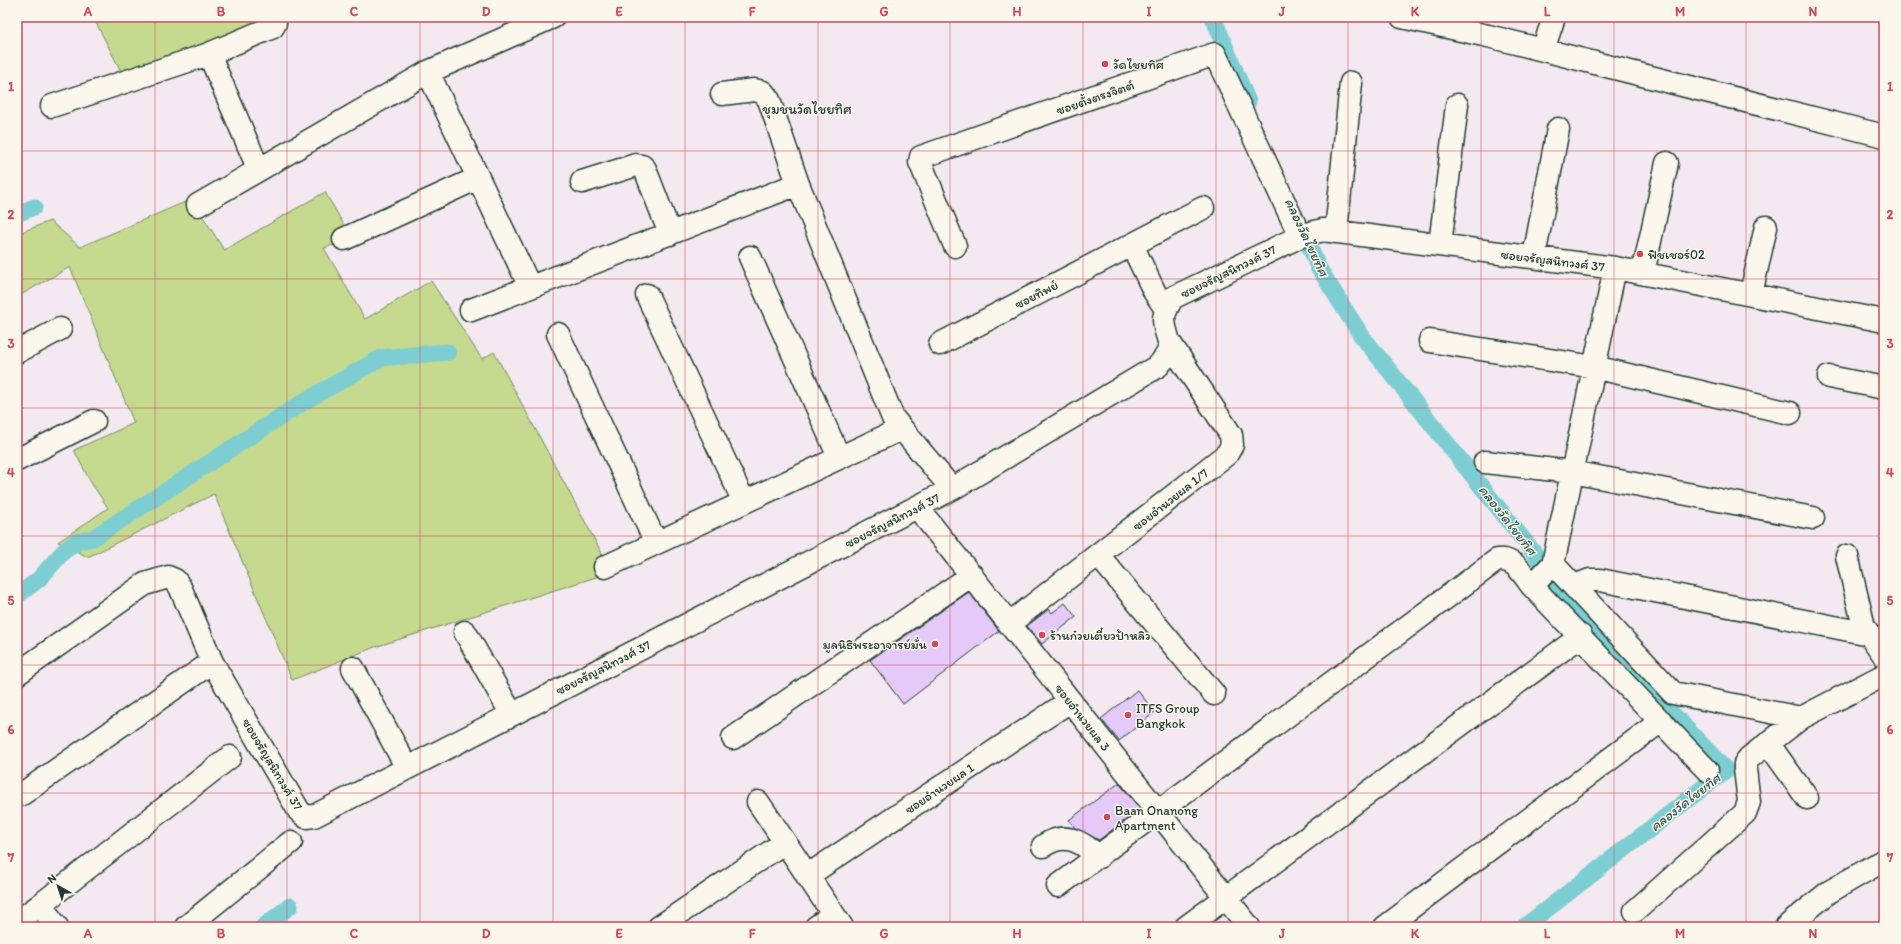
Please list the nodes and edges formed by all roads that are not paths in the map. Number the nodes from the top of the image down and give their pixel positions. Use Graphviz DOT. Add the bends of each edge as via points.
graph roads {
  1 [pos="275,17"];
  2 [pos="553,17"];
  3 [pos="1402,17"];
  4 [pos="1554,17"];
  5 [pos="1543,50"];
  6 [pos="209,54"];
  7 [pos="428,72"];
  8 [pos="1351,83"];
  9 [pos="722,94"];
  10 [pos="1457,105"];
  11 [pos="52,106"];
  12 [pos="1558,129"];
  13 [pos="1884,136"];
  14 [pos="1667,163"];
  15 [pos="259,170"];
  16 [pos="478,178"];
  17 [pos="582,182"];
  18 [pos="798,184"];
  19 [pos="198,205"];
  20 [pos="1202,208"];
  21 [pos="1766,227"];
  22 [pos="1315,233"];
  23 [pos="670,234"];
  24 [pos="344,239"];
  25 [pos="1132,244"];
  26 [pos="1440,245"];
  27 [pos="955,246"];
  28 [pos="1534,257"];
  29 [pos="750,258"];
  30 [pos="1614,268"];
  31 [pos="1644,273"];
  32 [pos="530,287"];
  33 [pos="1751,294"];
  34 [pos="647,295"];
  35 [pos="1166,309"];
  36 [pos="471,310"];
  37 [pos="1884,321"];
  38 [pos="60,329"];
  39 [pos="558,334"];
  40 [pos="1430,341"];
  41 [pos="1170,343"];
  42 [pos="940,344"];
  43 [pos="17,352"];
  44 [pos="1594,367"];
  45 [pos="1829,377"];
  46 [pos="1884,388"];
  47 [pos="1790,413"];
  48 [pos="94,421"];
  49 [pos="900,429"];
  50 [pos="839,457"];
  51 [pos="17,460"];
  52 [pos="1485,462"];
  53 [pos="1572,472"];
  54 [pos="952,489"];
  55 [pos="744,502"];
  56 [pos="917,507"];
  57 [pos="1813,518"];
  58 [pos="656,543"];
  59 [pos="1098,555"];
  60 [pos="1846,556"];
  61 [pos="605,567"];
  62 [pos="1545,572"];
  63 [pos="972,575"];
  64 [pos="1574,586"];
  65 [pos="1010,623"];
  66 [pos="465,632"];
  67 [pos="1869,634"];
  68 [pos="1581,636"];
  69 [pos="1884,655"];
  70 [pos="212,662"];
  71 [pos="353,668"];
  72 [pos="17,674"];
  73 [pos="1884,675"];
  74 [pos="1214,694"];
  75 [pos="1070,701"];
  76 [pos="511,713"];
  77 [pos="1801,718"];
  78 [pos="1661,721"];
  79 [pos="734,738"];
  80 [pos="1768,743"];
  81 [pos="230,757"];
  82 [pos="407,768"];
  83 [pos="1708,770"];
  84 [pos="22,794"];
  85 [pos="1807,798"];
  86 [pos="758,802"];
  87 [pos="1159,812"];
  88 [pos="291,842"];
  89 [pos="785,842"];
  90 [pos="1043,846"];
  91 [pos="1099,857"];
  92 [pos="1884,860"];
  93 [pos="807,876"];
  94 [pos="1058,886"];
  95 [pos="1226,898"];
  96 [pos="40,905"];
  97 [pos="1635,911"];
  98 [pos="838,921"];
  99 [pos="17,922"];
  100 [pos="57,927"];
  101 [pos="186,927"];
  102 [pos="660,927"];
  103 [pos="816,927"];
  104 [pos="1186,927"];
  105 [pos="1249,927"];
  106 [pos="1385,927"];
  107 [pos="1786,927"];
  1 -- 6 [label="street" via="273,27"];
  2 -- 7 [label="street"];
  3 -- 5 [label="street"];
  4 -- 5 [label="street"];
  5 -- 13 [label="street"];
  6 -- 11 [label="street"];
  6 -- 15 [label="street"];
  7 -- 15 [label="street"];
  7 -- 16 [label="street"];
  8 -- 22 [label="street"];
  9 -- 18 [label="street" via="754,90 763,92 769,100"];
  10 -- 26 [label="street"];
  12 -- 28 [label="street"];
  14 -- 31 [label="street"];
  15 -- 19 [label="street"];
  16 -- 24 [label="street"];
  16 -- 32 [label="street"];
  17 -- 23 [label="street" via="636,165 642,166"];
  18 -- 23 [label="street"];
  18 -- 49 [label="street" via="893,418"];
  20 -- 25 [label="street, ซอยทิพย์"];
  21 -- 33 [label="street"];
  22 -- 26 [label="street, ซอยจรัญสนิทวงศ์ 37"];
  22 -- 27 [label="street, ซอยตั้งตรงจิตต์" via="1215,54 921,157 920,162"];
  22 -- 35 [label="street, ซอยจรัญสนิทวงศ์ 37" via="1172,298"];
  23 -- 32 [label="street"];
  25 -- 35 [label="street" via="1155,293"];
  25 -- 42 [label="street, ซอยทิพย์"];
  26 -- 28 [label="street, ซอยจรัญสนิทวงศ์ 37"];
  28 -- 30 [label="street, ซอยจรัญสนิทวงศ์ 37"];
  29 -- 50 [label="street"];
  30 -- 31 [label="street, ซอยจรัญสนิทวงศ์ 37"];
  30 -- 44 [label="street"];
  31 -- 33 [label="street, ซอยจรัญสนิทวงศ์ 37"];
  32 -- 36 [label="street"];
  33 -- 37 [label="street, ซอยจรัญสนิทวงศ์ 37"];
  34 -- 55 [label="street"];
  35 -- 41 [label="street" via="1164,319"];
  38 -- 43 [label="street"];
  39 -- 58 [label="street"];
  40 -- 44 [label="street"];
  41 -- 54 [label="street, ซอยจรัญสนิทวงศ์ 37" via="1166,357 1158,366"];
  41 -- 59 [label="street, ซอยอำนวยผล 1/7" via="1231,435 1232,446 1227,454"];
  44 -- 47 [label="street"];
  44 -- 53 [label="street"];
  45 -- 46 [label="street"];
  48 -- 51 [label="street"];
  49 -- 50 [label="street"];
  49 -- 54 [label="street"];
  50 -- 55 [label="street"];
  52 -- 53 [label="street"];
  53 -- 57 [label="street"];
  53 -- 62 [label="street"];
  54 -- 56 [label="street, ซอยจรัญสนิทวงศ์ 37"];
  55 -- 58 [label="street"];
  56 -- 63 [label="street, ซอยอำนวยผล 3"];
  56 -- 76 [label="street, ซอยจรัญสนิทวงศ์ 37"];
  58 -- 61 [label="street"];
  59 -- 65 [label="street, ซอยอำนวยผล 1/7"];
  59 -- 74 [label="street"];
  60 -- 67 [label="street" via="1864,627"];
  62 -- 64 [label="street"];
  62 -- 68 [label="street"];
  62 -- 87 [label="street" via="1504,559 1497,560"];
  63 -- 65 [label="street, ซอยอำนวยผล 3"];
  63 -- 79 [label="street"];
  64 -- 67 [label="street" via="1590,580 1600,580"];
  64 -- 77 [label="street" via="1673,692"];
  65 -- 75 [label="street, ซอยอำนวยผล 3"];
  66 -- 76 [label="street"];
  67 -- 69 [label="street"];
  68 -- 78 [label="street"];
  68 -- 95 [label="street"];
  70 -- 72 [label="street, ซอยจรัญสนิทวงศ์ 37" via="180,587 175,580 168,577 145,584"];
  70 -- 82 [label="street, ซอยจรัญสนิทวงศ์ 37" via="299,811 306,817 314,816"];
  70 -- 84 [label="street"];
  71 -- 82 [label="street"];
  73 -- 77 [label="street"];
  75 -- 87 [label="street, ซอยอำนวยผล 3"];
  75 -- 93 [label="street, ซอยอำนวยผล 1"];
  76 -- 82 [label="street, ซอยจรัญสนิทวงศ์ 37"];
  77 -- 80 [label="street"];
  78 -- 83 [label="street"];
  78 -- 106 [label="street"];
  80 -- 85 [label="street"];
  80 -- 97 [label="street" via="1745,763 1749,802 1745,813"];
  81 -- 96 [label="street"];
  86 -- 89 [label="street"];
  87 -- 91 [label="street"];
  87 -- 95 [label="street, ซอยอำนวยผล 3"];
  88 -- 101 [label="street"];
  89 -- 93 [label="street"];
  89 -- 102 [label="street"];
  90 -- 91 [label="street" via="1058,838 1067,838 1087,846"];
  91 -- 94 [label="street"];
  92 -- 107 [label="street" via="1829,892"];
  93 -- 98 [label="street"];
  95 -- 104 [label="street"];
  95 -- 105 [label="street, ซอยอำนวยผล 3"];
  96 -- 99 [label="street"];
  96 -- 100 [label="street"];
  98 -- 103 [label="street"];
}
